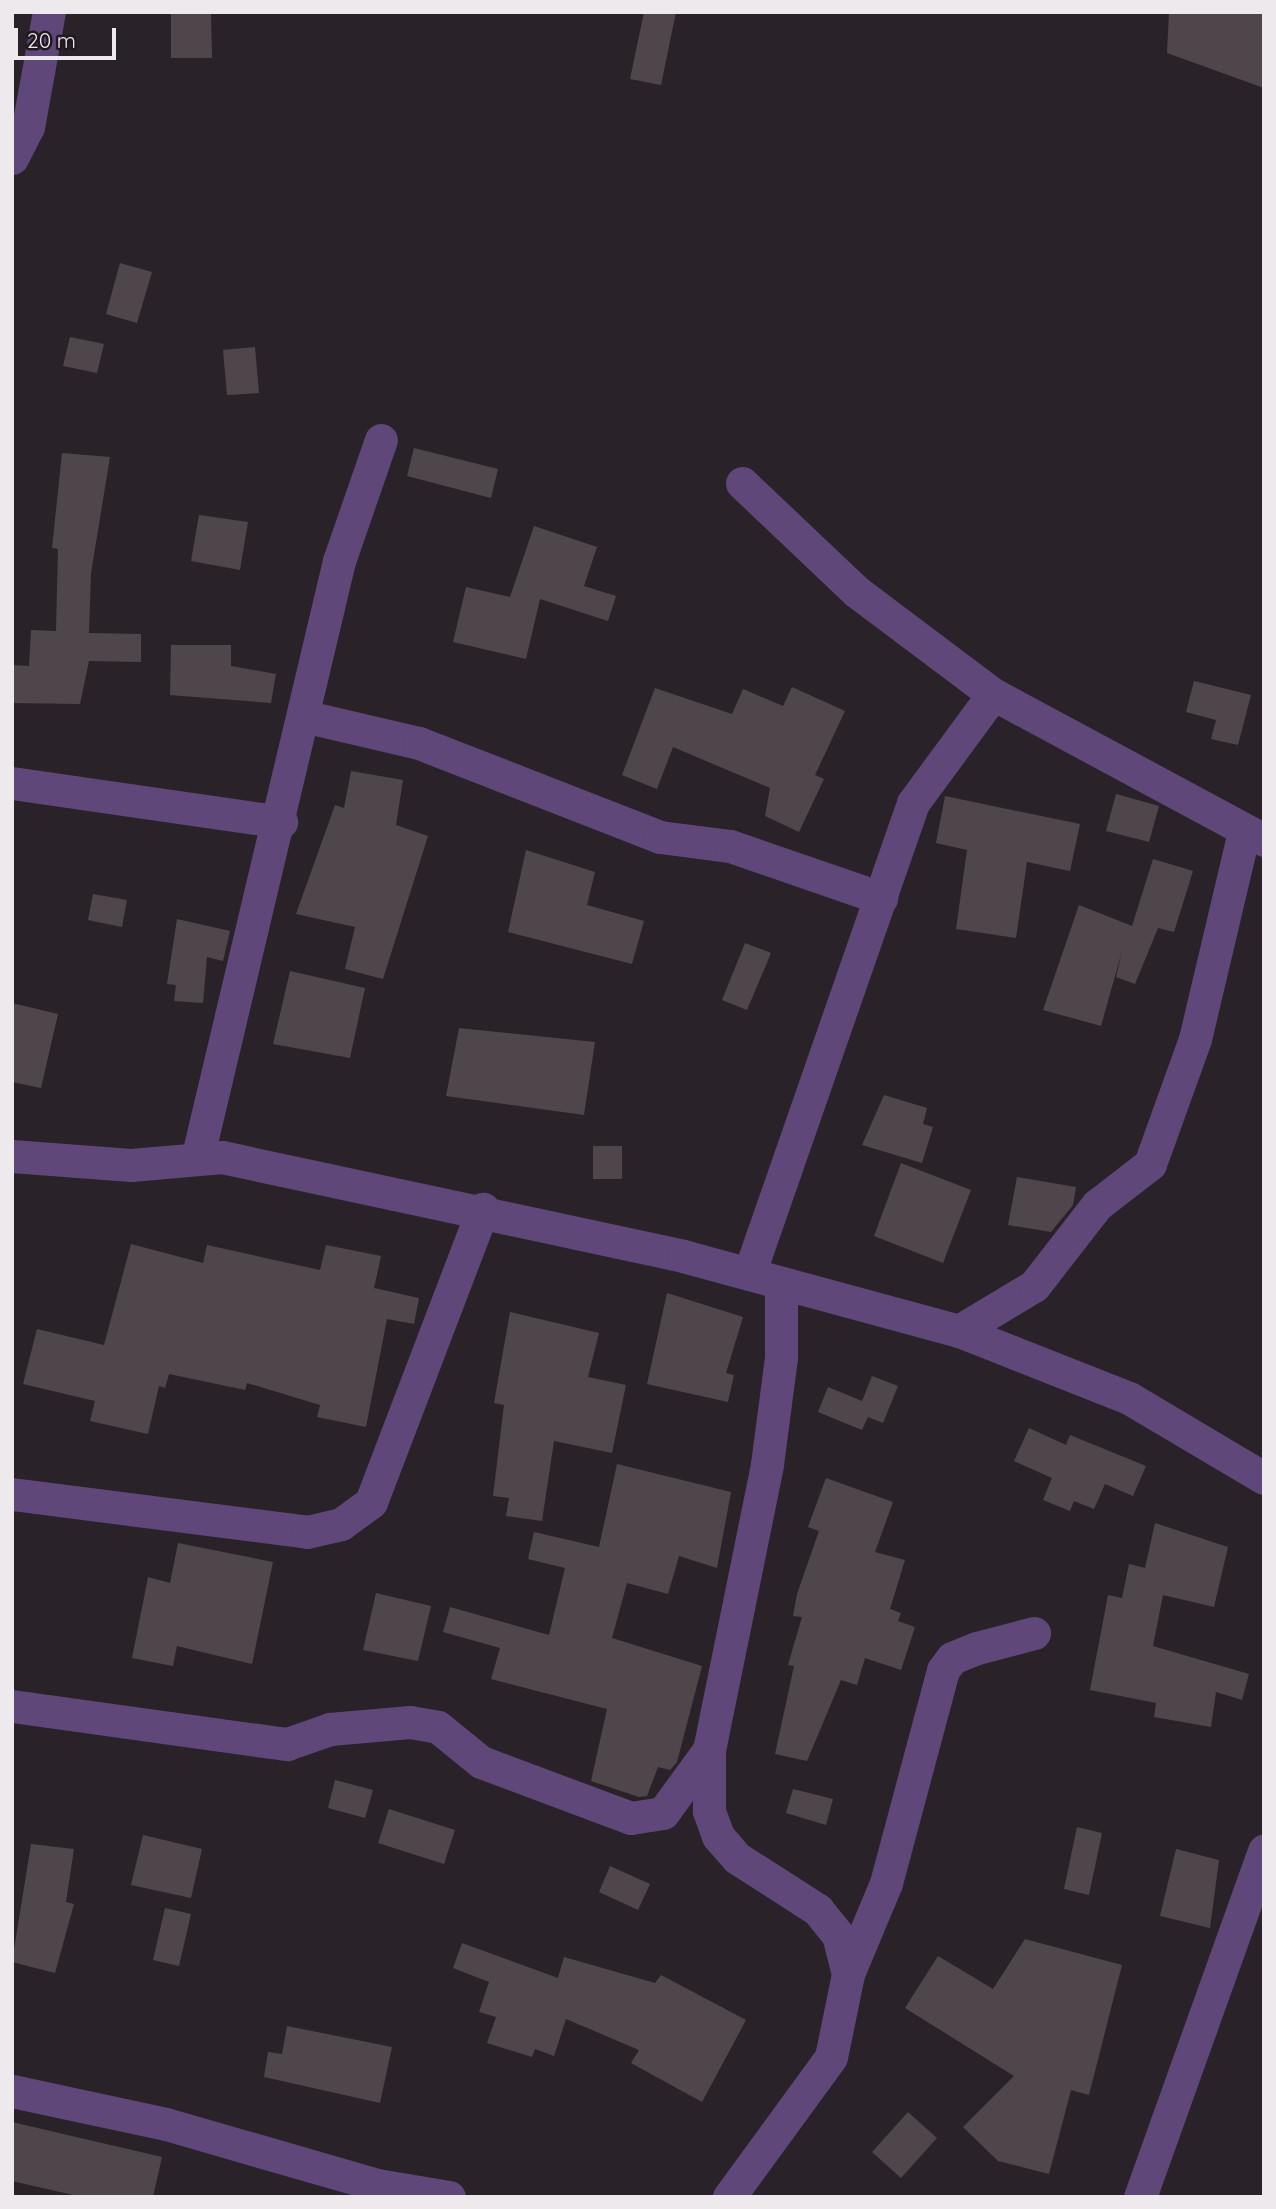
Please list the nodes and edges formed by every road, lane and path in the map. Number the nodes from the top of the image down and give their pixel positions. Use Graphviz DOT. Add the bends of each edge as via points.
graph roads {
  1 [pos="49,12"];
  2 [pos="12,158"];
  3 [pos="381,440"];
  4 [pos="742,483"];
  5 [pos="993,694"];
  6 [pos="303,716"];
  7 [pos="12,783"];
  8 [pos="281,822"];
  9 [pos="1254,836"];
  10 [pos="881,898"];
  11 [pos="12,1156"];
  12 [pos="198,1156"];
  13 [pos="483,1209"];
  14 [pos="748,1274"];
  15 [pos="781,1283"];
  16 [pos="959,1331"];
  17 [pos="1264,1478"];
  18 [pos="12,1494"];
  19 [pos="1034,1633"];
  20 [pos="12,1706"];
  21 [pos="709,1750"];
  22 [pos="1264,1851"];
  23 [pos="848,1974"];
  24 [pos="12,2091"];
  25 [pos="445,2196"];
  26 [pos="729,2197"];
  27 [pos="1140,2197"];
  1 -- 2 [label="street" via="28,127"];
  3 -- 6 [label="street" via="339,561"];
  4 -- 5 [label="street" via="857,592"];
  5 -- 9 [label="street"];
  5 -- 10 [label="street" via="913,803"];
  6 -- 8 [label="street"];
  6 -- 10 [label="street" via="419,743 660,837 730,846"];
  7 -- 8 [label="street"];
  8 -- 12 [label="street"];
  9 -- 16 [label="street" via="1195,1040 1150,1164 1097,1205 1034,1286"];
  10 -- 14 [label="street"];
  11 -- 12 [label="street" via="131,1164"];
  12 -- 13 [label="street"];
  13 -- 14 [label="street"];
  13 -- 18 [label="street" via="371,1502 341,1524 307,1532"];
  14 -- 15 [label="street"];
  15 -- 16 [label="street"];
  15 -- 21 [label="street" via="781,1358 767,1464"];
  16 -- 17 [label="street" via="1129,1398"];
  19 -- 23 [label="street" via="952,1658 943,1670 886,1883"];
  20 -- 21 [label="street" via="287,1744 372,1722 419,1724 451,1734 481,1762 631,1818 663,1813"];
  21 -- 23 [label="street" via="709,1811 718,1836 753,1871 818,1910 838,1935"];
  22 -- 27 [label="street"];
  23 -- 26 [label="street" via="831,2057"];
  24 -- 25 [label="street" via="166,2124 377,2185"];
}
